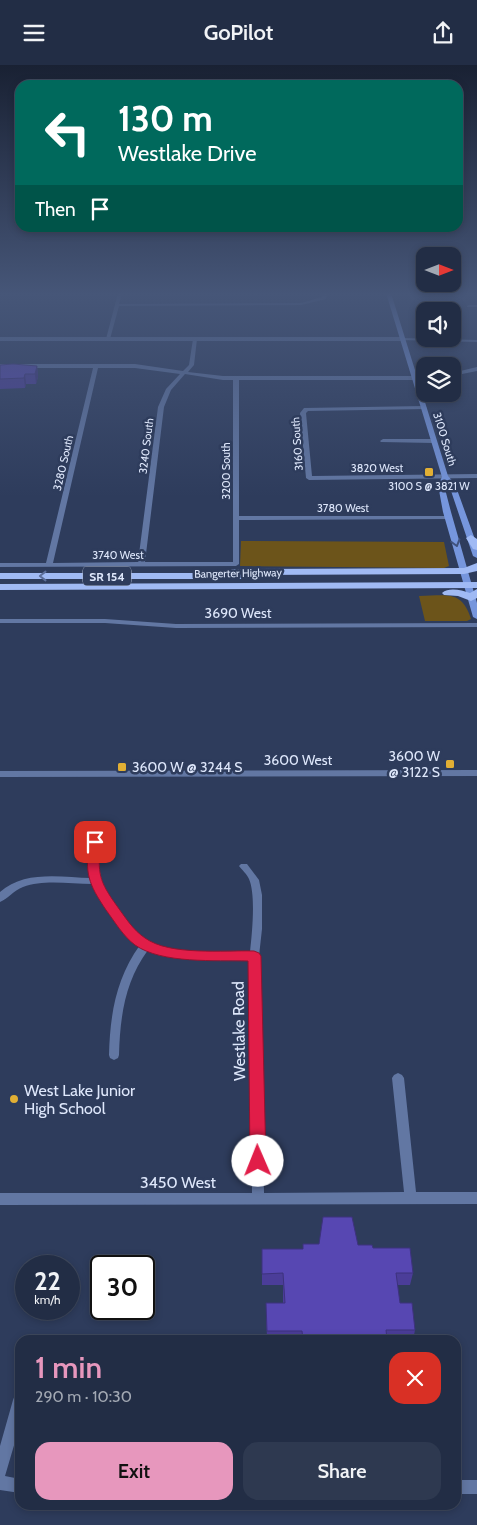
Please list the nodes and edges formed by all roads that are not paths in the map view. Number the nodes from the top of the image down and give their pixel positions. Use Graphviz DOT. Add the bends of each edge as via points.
graph roads {
  1 [pos="192,361"];
  2 [pos="409,361"];
  3 [pos="0,366"];
  4 [pos="96,366"];
  5 [pos="477,369"];
  6 [pos="185,373"];
  7 [pos="461,373"];
  8 [pos="236,378"];
  9 [pos="415,378"];
  10 [pos="424,408"];
  11 [pos="383,441"];
  12 [pos="434,441"];
  13 [pos="477,476"];
  14 [pos="445,477"];
  15 [pos="309,478"];
  16 [pos="236,518"];
  17 [pos="449,518"];
  18 [pos="474,542"];
  19 [pos="477,556"];
  20 [pos="236,564"];
  21 [pos="0,565"];
  22 [pos="48,565"];
  23 [pos="141,565"];
  24 [pos="477,566"];
  25 [pos="0,576"];
  26 [pos="214,576"];
  27 [pos="477,576"];
  28 [pos="470,584"];
  29 [pos="291,585"];
  30 [pos="0,587"];
  31 [pos="65,587"];
  32 [pos="477,617"];
  33 [pos="0,621"];
  34 [pos="477,625"];
  35 [pos="477,773"];
  36 [pos="0,775"];
  37 [pos="95,842"];
  38 [pos="244,867"];
  39 [pos="95,881"];
  40 [pos="0,898"];
  41 [pos="146,945"];
  42 [pos="254,956"];
  43 [pos="114,1055"];
  44 [pos="398,1078"];
  45 [pos="258,1198"];
  46 [pos="411,1198"];
  47 [pos="477,1198"];
  48 [pos="0,1199"];
  49 [pos="15,1418"];
  50 [pos="0,1471"];
  51 [pos="0,1483"];
  52 [pos="15,1485"];
  53 [pos="461,1487"];
  54 [pos="477,1487"];
  1 -- 6 [label="street, 3240 South"];
  2 -- 9 [label="main road, 3100 South"];
  3 -- 4 [label="street"];
  4 -- 6 [label="street" via="142,366"];
  4 -- 22 [label="street, 3280 South"];
  5 -- 7 [label="street"];
  6 -- 8 [label="street"];
  6 -- 23 [label="street, 3240 South" via="169,389 161,407"];
  8 -- 9 [label="street"];
  8 -- 16 [label="street, 3200 South"];
  9 -- 10 [label="main road, 3100 South"];
  10 -- 12 [label="main road, 3100 South"];
  10 -- 15 [label="street, 3160 South" via="306,409"];
  11 -- 12 [label="street"];
  12 -- 14 [label="main road, 3100 South"];
  13 -- 14 [label="street, 3820 West"];
  14 -- 15 [label="street, 3820 West"];
  14 -- 17 [label="main road, 3100 South" via="442,485"];
  14 -- 18 [label="main road, 3100 South" via="452,484"];
  16 -- 17 [label="street, 3780 West"];
  16 -- 20 [label="street, 3200 South"];
  17 -- 28 [label="main road, 3100 South, one-way"];
  18 -- 19 [label="main road, 3100 South"];
  20 -- 23 [label="street, 3740 West"];
  21 -- 22 [label="street, 3740 West"];
  22 -- 23 [label="street, 3740 West"];
  24 -- 28 [label="highway" via="471,570"];
  26 -- 25 [label="highway, Bangerter Highway / SR 154, one-way"];
  26 -- 28 [label="highway, Bangerter Highway / SR 154"];
  26 -- 31 [label="highway" via="193,581 82,582"];
  27 -- 28 [label="highway, Bangerter Highway / SR 154"];
  28 -- 29 [label="highway" via="460,593 306,589"];
  28 -- 32 [label="main road, 3100 South"];
  29 -- 31 [label="highway, Bangerter Highway / SR 154"];
  30 -- 31 [label="highway, Bangerter Highway / SR 154"];
  33 -- 34 [label="street, 3690 West" via="105,621 176,626"];
  35 -- 36 [label="street, 3600 West"];
  37 -- 39 [label="street" via="92,866"];
  38 -- 42 [label="street, Westlake Road" via="256,886"];
  39 -- 40 [label="street" via="29,882 9,889"];
  39 -- 41 [label="street" via="125,926"];
  41 -- 42 [label="street" via="191,956"];
  41 -- 43 [label="street" via="126,976 114,1028"];
  42 -- 45 [label="street, Westlake Road"];
  44 -- 46 [label="street"];
  45 -- 46 [label="street, 3450 West"];
  45 -- 48 [label="street, 3450 West"];
  46 -- 47 [label="street, 3450 West"];
  49 -- 50 [label="street"];
  51 -- 52 [label="street"];
  53 -- 54 [label="street"];
}
